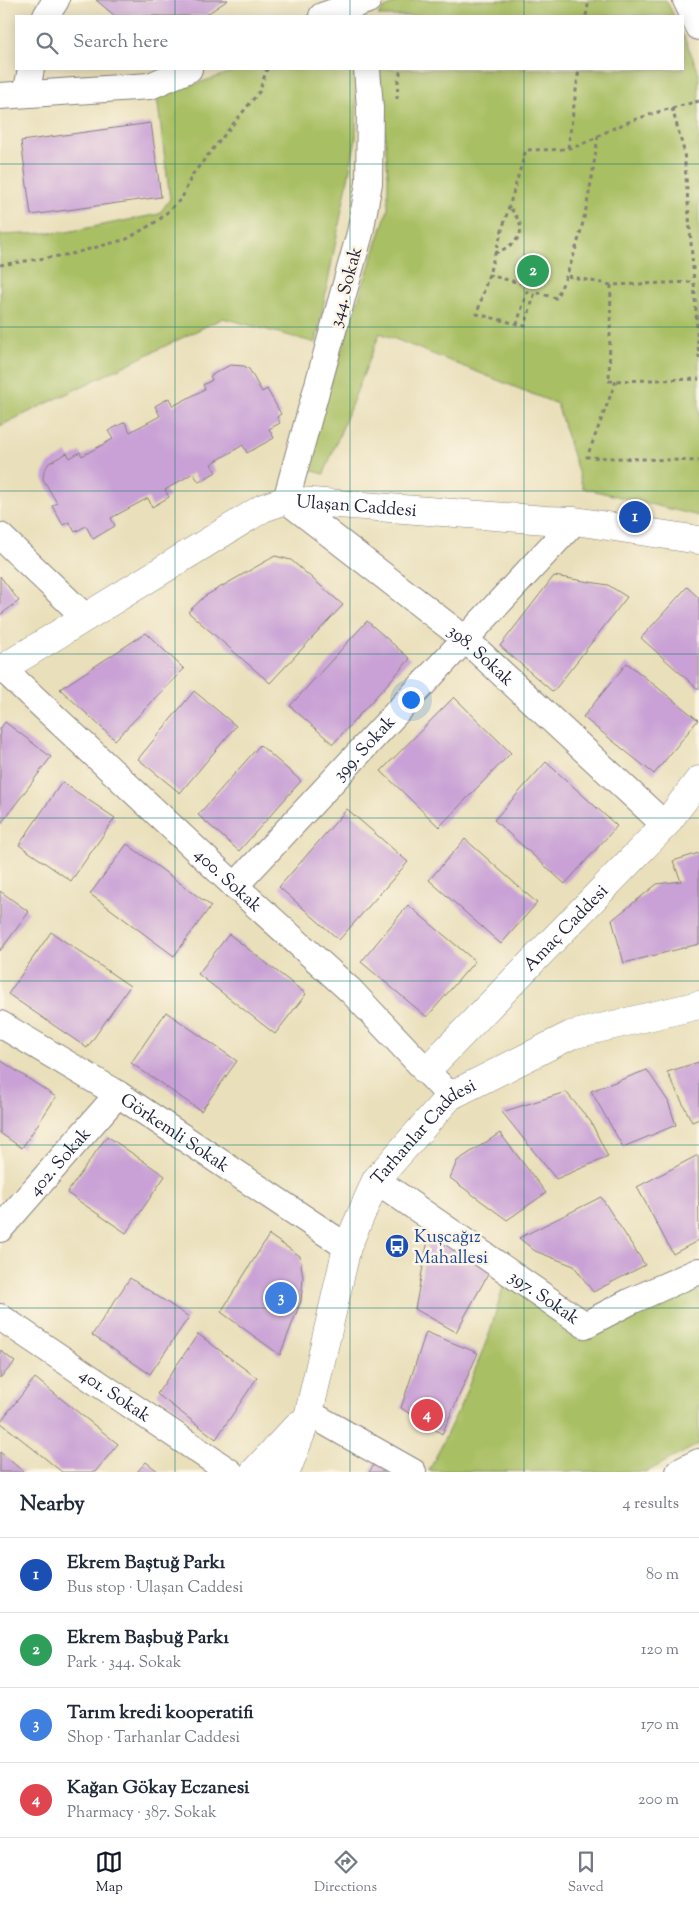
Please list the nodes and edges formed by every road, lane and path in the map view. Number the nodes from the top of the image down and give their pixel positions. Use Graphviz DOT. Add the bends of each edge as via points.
graph roads {
  1 [pos="56,0"];
  2 [pos="589,0"];
  3 [pos="686,0"];
  4 [pos="364,6"];
  5 [pos="47,15"];
  6 [pos="326,15"];
  7 [pos="586,15"];
  8 [pos="699,27"];
  9 [pos="31,70"];
  10 [pos="187,70"];
  11 [pos="267,70"];
  12 [pos="367,70"];
  13 [pos="579,70"];
  14 [pos="26,94"];
  15 [pos="0,96"];
  16 [pos="699,101"];
  17 [pos="672,108"];
  18 [pos="598,136"];
  19 [pos="568,148"];
  20 [pos="509,206"];
  21 [pos="495,253"];
  22 [pos="0,265"];
  23 [pos="488,275"];
  24 [pos="568,276"];
  25 [pos="694,282"];
  26 [pos="611,285"];
  27 [pos="517,324"];
  28 [pos="699,358"];
  29 [pos="699,379"];
  30 [pos="616,381"];
  31 [pos="699,460"];
  32 [pos="286,500"];
  33 [pos="575,521"];
  34 [pos="0,536"];
  35 [pos="699,540"];
  36 [pos="84,616"];
  37 [pos="465,638"];
  38 [pos="1,669"];
  39 [pos="699,780"];
  40 [pos="665,824"];
  41 [pos="235,886"];
  42 [pos="699,1005"];
  43 [pos="0,1024"];
  44 [pos="426,1071"];
  45 [pos="118,1094"];
  46 [pos="450,1096"];
  47 [pos="376,1180"];
  48 [pos="0,1229"];
  49 [pos="347,1246"];
  50 [pos="699,1271"];
  51 [pos="0,1317"];
  52 [pos="310,1413"];
  53 [pos="699,1462"];
  54 [pos="230,1472"];
  55 [pos="254,1472"];
  56 [pos="286,1472"];
  57 [pos="413,1472"];
  58 [pos="679,1472"];
  1 -- 5 [label="street"];
  2 -- 7 [label="path"];
  3 -- 8 [label="street"];
  4 -- 6 [label="street"];
  9 -- 14 [label="street"];
  10 -- 14 [label="street" via="150,86"];
  11 -- 22 [label="path" via="259,92 192,175 182,198 159,220 127,239 71,254"];
  12 -- 32 [label="street, 344. Sokak" via="369,183 360,232"];
  13 -- 19 [label="path"];
  14 -- 15 [label="street"];
  16 -- 17 [label="path"];
  17 -- 18 [label="path"];
  17 -- 25 [label="path" via="684,151"];
  18 -- 19 [label="path"];
  18 -- 24 [label="path" via="587,212"];
  19 -- 20 [label="path" via="526,150"];
  20 -- 21 [label="path"];
  20 -- 21 [label="path" via="521,226 520,233 507,249"];
  21 -- 23 [label="path"];
  23 -- 27 [label="path" via="476,314"];
  23 -- 27 [label="path" via="529,285"];
  24 -- 26 [label="path"];
  24 -- 27 [label="path" via="556,298 535,292 525,326"];
  25 -- 26 [label="path"];
  25 -- 28 [label="path"];
  26 -- 30 [label="path" via="609,381"];
  29 -- 30 [label="path"];
  30 -- 31 [label="path" via="587,457"];
  32 -- 33 [label="street, Ulaşan Caddesi"];
  32 -- 36 [label="street, Ulaşan Caddesi" via="263,508"];
  32 -- 37 [label="street, 398. Sokak"];
  33 -- 35 [label="street, Ulaşan Caddesi"];
  33 -- 37 [label="street, 399. Sokak"];
  34 -- 36 [label="street"];
  36 -- 38 [label="street, Ulaşan Caddesi"];
  37 -- 40 [label="street, 398. Sokak"];
  37 -- 41 [label="street, 399. Sokak"];
  38 -- 41 [label="street, 400. Sokak"];
  39 -- 40 [label="street, Amaç Caddesi"];
  40 -- 44 [label="street, Amaç Caddesi"];
  41 -- 44 [label="street, 400. Sokak" via="351,991"];
  42 -- 46 [label="street, Tarhanlar Caddesi" via="571,1034"];
  43 -- 45 [label="street, Görkemli Sokak"];
  44 -- 46 [label="street, 400. Sokak"];
  45 -- 48 [label="street, 402. Sokak"];
  45 -- 49 [label="street, Görkemli Sokak"];
  46 -- 47 [label="street, Tarhanlar Caddesi"];
  47 -- 49 [label="street, Tarhanlar Caddesi"];
  47 -- 50 [label="street, 397. Sokak" via="585,1325"];
  49 -- 52 [label="street, Tarhanlar Caddesi"];
  51 -- 54 [label="street, 401. Sokak"];
  52 -- 55 [label="street"];
  52 -- 56 [label="street, Tarhanlar Caddesi"];
  52 -- 57 [label="street"];
  53 -- 58 [label="street"];
}
